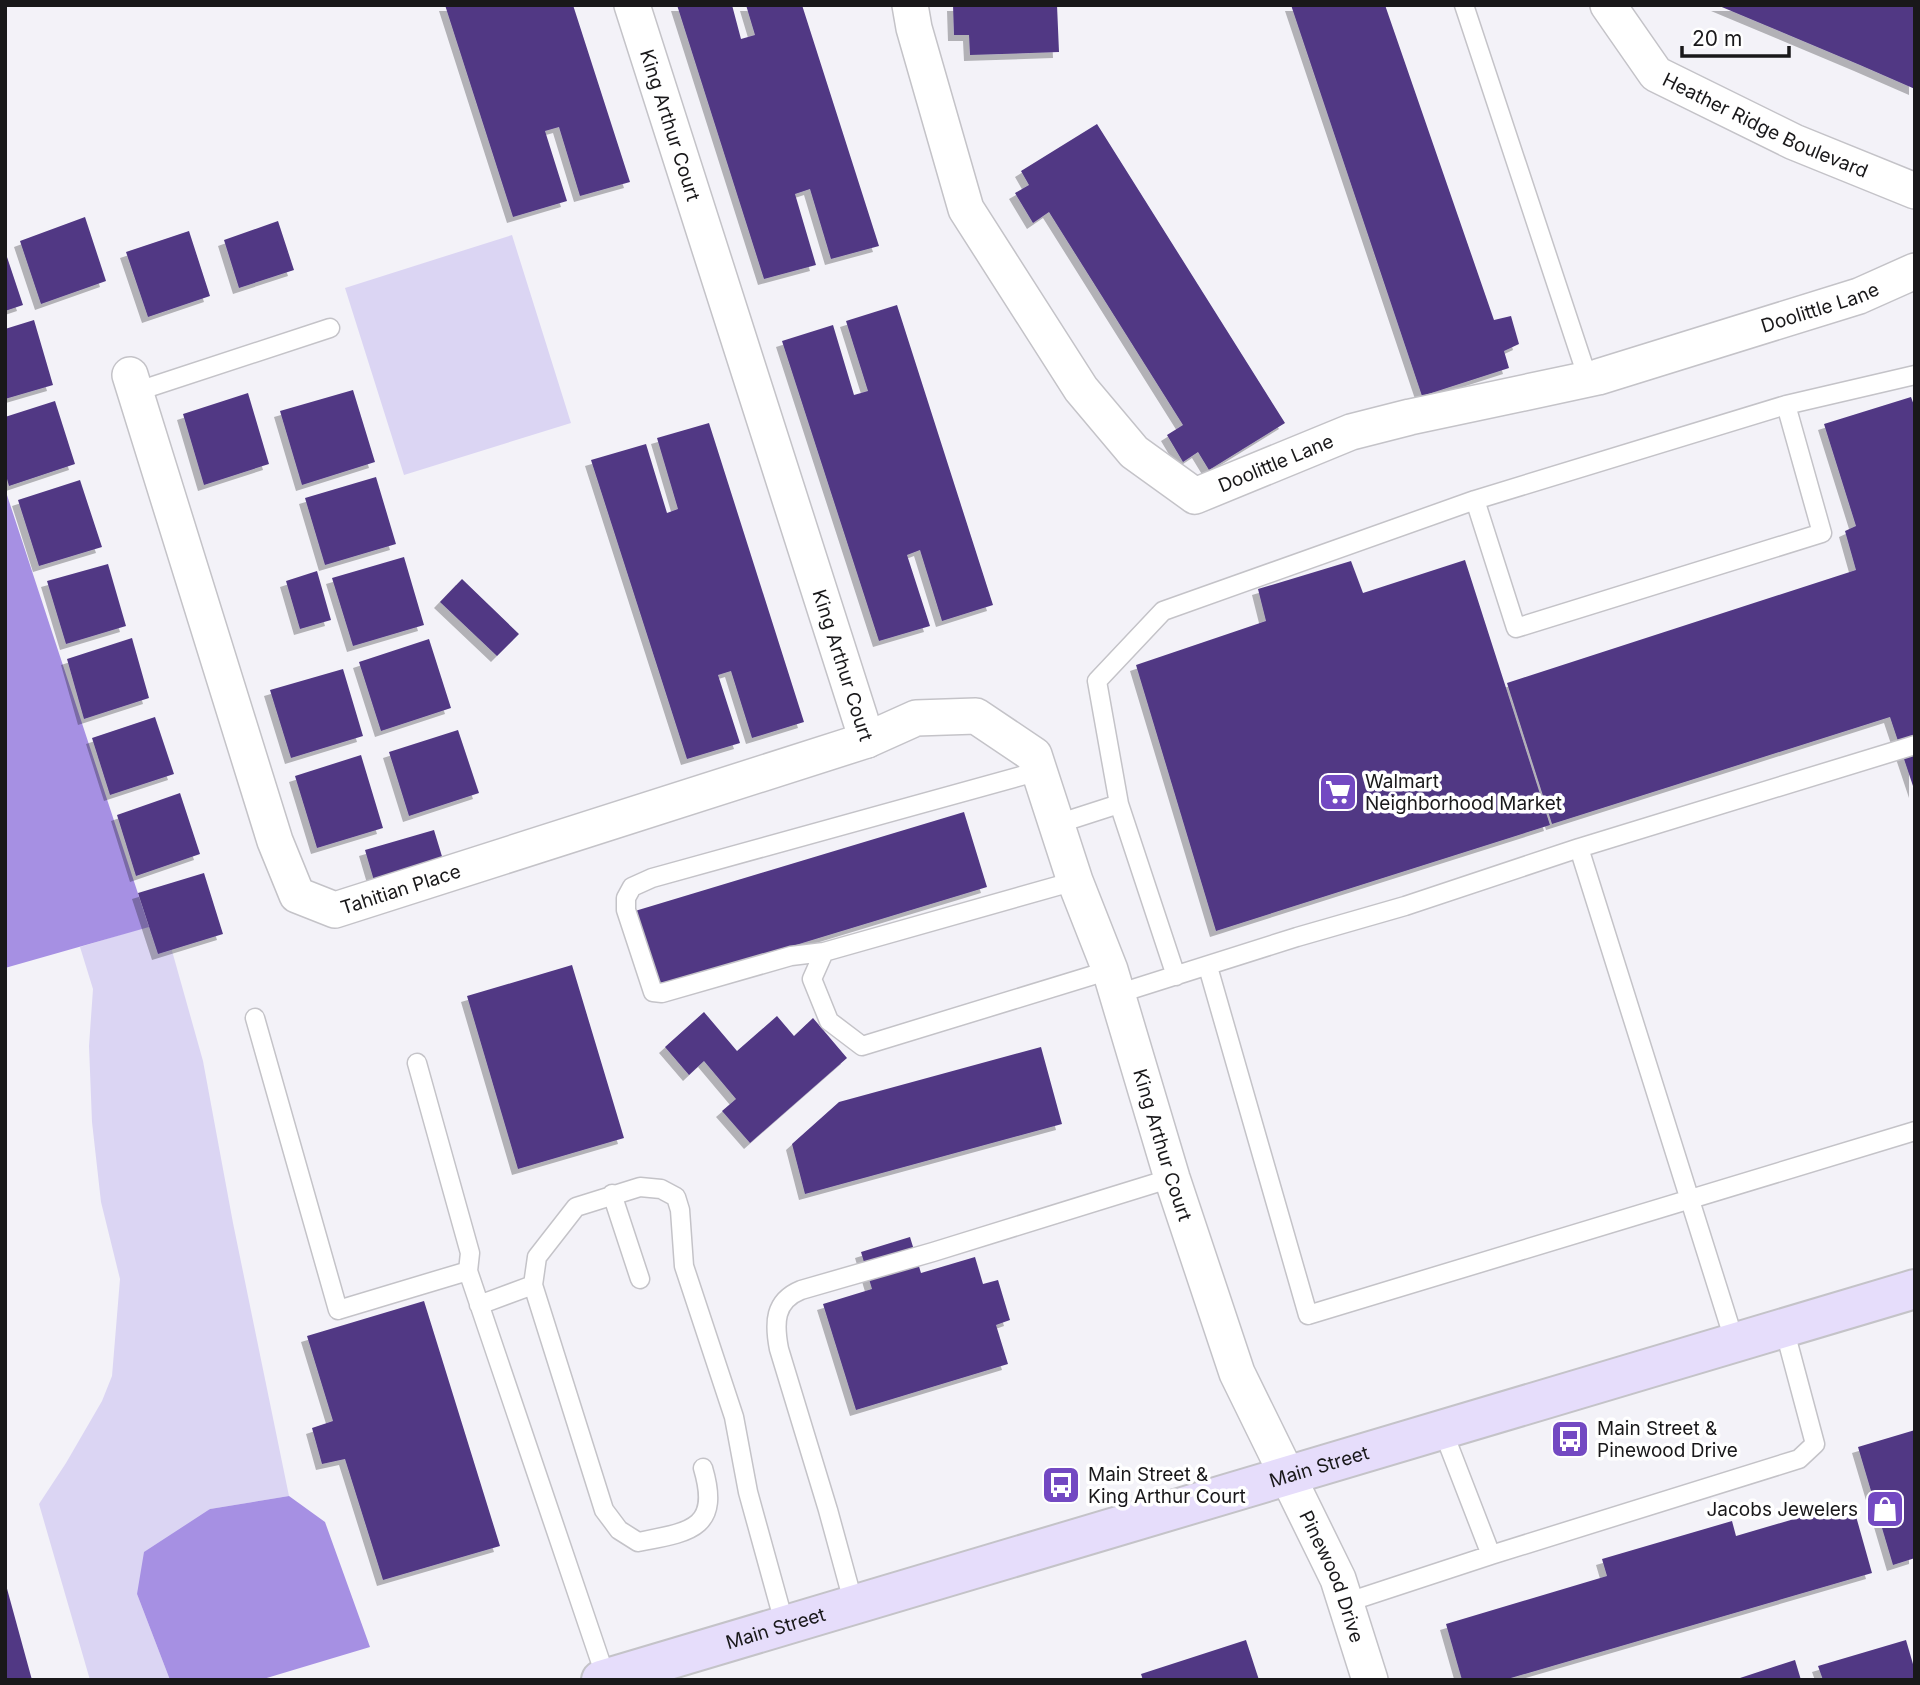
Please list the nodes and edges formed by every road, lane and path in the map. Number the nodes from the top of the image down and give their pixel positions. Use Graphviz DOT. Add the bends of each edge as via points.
graph roads {
  1 [pos="632,5"];
  2 [pos="910,5"];
  3 [pos="1464,5"];
  4 [pos="1608,5"];
  5 [pos="1915,191"];
  6 [pos="1915,271"];
  7 [pos="330,328"];
  8 [pos="1915,375"];
  9 [pos="1588,379"];
  10 [pos="132,383"];
  11 [pos="1786,405"];
  12 [pos="1475,500"];
  13 [pos="867,740"];
  14 [pos="1915,744"];
  15 [pos="1039,772"];
  16 [pos="1119,804"];
  17 [pos="1057,824"];
  18 [pos="1579,848"];
  19 [pos="1075,881"];
  20 [pos="824,952"];
  21 [pos="1208,967"];
  22 [pos="1176,976"];
  23 [pos="1114,982"];
  24 [pos="255,1018"];
  25 [pos="417,1063"];
  26 [pos="1915,1130"];
  27 [pos="1172,1178"];
  28 [pos="612,1194"];
  29 [pos="1689,1198"];
  30 [pos="468,1271"];
  31 [pos="640,1279"];
  32 [pos="533,1285"];
  33 [pos="1915,1289"];
  34 [pos="480,1305"];
  35 [pos="1784,1328"];
  36 [pos="1735,1343"];
  37 [pos="1443,1431"];
  38 [pos="703,1468"];
  39 [pos="1287,1478"];
  40 [pos="1491,1555"];
  41 [pos="1345,1602"];
  42 [pos="854,1605"];
  43 [pos="785,1626"];
  44 [pos="604,1679"];
  45 [pos="1370,1680"];
  1 -- 13 [label="street, King Arthur Court"];
  2 -- 9 [label="street, Doolittle Lane" via="966,209 1081,389 1135,452 1195,496 1352,432"];
  3 -- 9 [label="lane"];
  4 -- 5 [label="street, Heather Ridge Boulevard" via="1656,74 1794,142"];
  6 -- 9 [label="street, Doolittle Lane" via="1859,296"];
  7 -- 10 [label="lane"];
  8 -- 11 [label="lane"];
  10 -- 13 [label="street, Tahitian Place" via="275,841 297,895 335,910"];
  11 -- 12 [label="lane"];
  11 -- 12 [label="lane" via="1822,533 1516,628"];
  12 -- 16 [label="lane" via="1163,611 1097,681"];
  13 -- 15 [label="street, King Arthur Court" via="916,718 976,716 1034,755"];
  14 -- 18 [label="lane"];
  15 -- 17 [label="street, King Arthur Court"];
  15 -- 20 [label="lane" via="652,878 632,887 626,898 653,992 791,956"];
  16 -- 17 [label="lane"];
  16 -- 22 [label="lane"];
  17 -- 19 [label="street, King Arthur Court"];
  18 -- 21 [label="lane"];
  18 -- 29 [label="lane"];
  19 -- 20 [label="lane"];
  19 -- 23 [label="street, King Arthur Court"];
  20 -- 23 [label="lane" via="812,979 829,1021 862,1046"];
  21 -- 22 [label="lane"];
  21 -- 29 [label="lane" via="1308,1315"];
  22 -- 23 [label="lane"];
  23 -- 27 [label="street, King Arthur Court"];
  24 -- 30 [label="lane" via="338,1310"];
  25 -- 30 [label="lane" via="470,1253"];
  26 -- 29 [label="lane"];
  27 -- 39 [label="street, King Arthur Court" via="1237,1373"];
  27 -- 42 [label="lane" via="801,1290 783,1301 777,1325 779,1349"];
  28 -- 31 [label="lane"];
  28 -- 32 [label="lane" via="576,1207 537,1256"];
  28 -- 43 [label="lane" via="640,1186 676,1197 684,1266 734,1416 748,1492"];
  29 -- 36 [label="lane"];
  30 -- 34 [label="lane"];
  32 -- 34 [label="lane"];
  32 -- 38 [label="lane" via="604,1510 619,1530 638,1542 694,1527 707,1514 710,1492"];
  33 -- 35 [label="main road, Main Street"];
  34 -- 44 [label="lane"];
  35 -- 36 [label="main road, Main Street"];
  35 -- 40 [label="lane" via="1815,1444 1799,1460"];
  36 -- 37 [label="main road, Main Street"];
  37 -- 39 [label="main road, Main Street"];
  37 -- 40 [label="lane"];
  39 -- 41 [label="street, Pinewood Drive"];
  39 -- 42 [label="main road, Main Street"];
  40 -- 41 [label="lane"];
  41 -- 45 [label="street, Pinewood Drive"];
  42 -- 43 [label="main road, Main Street"];
  43 -- 44 [label="main road, Main Street"];
}
